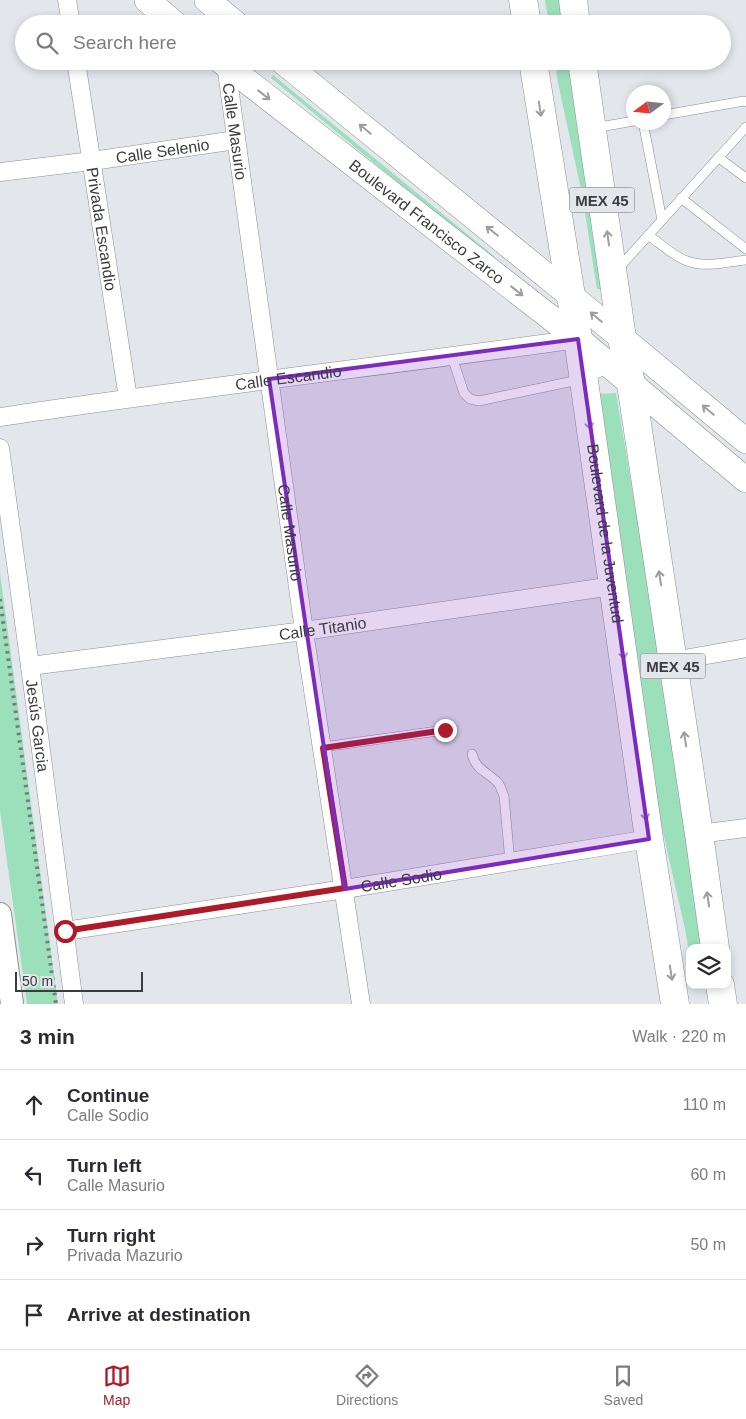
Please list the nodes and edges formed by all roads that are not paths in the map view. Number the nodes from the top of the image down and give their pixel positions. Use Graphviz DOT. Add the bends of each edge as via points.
graph roads {
  1 [pos="67,0"];
  2 [pos="147,0"];
  3 [pos="207,0"];
  4 [pos="523,0"];
  5 [pos="573,0"];
  6 [pos="70,15"];
  7 [pos="165,15"];
  8 [pos="224,15"];
  9 [pos="526,15"];
  10 [pos="575,15"];
  11 [pos="77,70"];
  12 [pos="225,70"];
  13 [pos="233,70"];
  14 [pos="293,70"];
  15 [pos="534,70"];
  16 [pos="583,70"];
  17 [pos="746,102"];
  18 [pos="671,114"];
  19 [pos="626,122"];
  20 [pos="746,127"];
  21 [pos="592,128"];
  22 [pos="645,130"];
  23 [pos="236,140"];
  24 [pos="719,158"];
  25 [pos="92,161"];
  26 [pos="0,172"];
  27 [pos="746,178"];
  28 [pos="682,198"];
  29 [pos="662,220"];
  30 [pos="648,236"];
  31 [pos="746,249"];
  32 [pos="746,260"];
  33 [pos="613,274"];
  34 [pos="570,295"];
  35 [pos="622,338"];
  36 [pos="578,339"];
  37 [pos="452,357"];
  38 [pos="621,376"];
  39 [pos="269,379"];
  40 [pos="583,379"];
  41 [pos="128,398"];
  42 [pos="0,417"];
  43 [pos="745,438"];
  44 [pos="0,448"];
  45 [pos="724,463"];
  46 [pos="746,480"];
  47 [pos="613,586"];
  48 [pos="304,631"];
  49 [pos="746,648"];
  50 [pos="673,661"];
  51 [pos="30,666"];
  52 [pos="445,730"];
  53 [pos="323,748"];
  54 [pos="472,754"];
  55 [pos="746,828"];
  56 [pos="699,834"];
  57 [pos="649,839"];
  58 [pos="510,862"];
  59 [pos="345,888"];
  60 [pos="0,914"];
  61 [pos="65,931"];
  62 [pos="714,944"];
  63 [pos="721,989"];
  64 [pos="12,1004"];
  65 [pos="74,1004"];
  66 [pos="361,1004"];
  67 [pos="676,1004"];
  68 [pos="723,1004"];
  1 -- 6 [label="street"];
  2 -- 7 [label="main road"];
  3 -- 8 [label="main road"];
  4 -- 9 [label="main road"];
  5 -- 10 [label="main road"];
  11 -- 25 [label="street, Privada Escandio"];
  12 -- 23 [label="street, Calle Masurio"];
  13 -- 36 [label="main road, Boulevard Francisco Zarco, one-way"];
  34 -- 14 [label="main road, Boulevard Francisco Zarco, one-way"];
  15 -- 34 [label="main road, Boulevard de la Juventud / MEX 45, one-way"];
  16 -- 21 [label="main road, MEX 45"];
  17 -- 18 [label="lane"];
  19 -- 21 [label="lane"];
  20 -- 24 [label="lane"];
  33 -- 21 [label="main road, MEX 45, one-way"];
  22 -- 29 [label="lane"];
  23 -- 25 [label="street, Calle Selenio"];
  23 -- 39 [label="street, Calle Masurio"];
  24 -- 27 [label="lane"];
  24 -- 28 [label="lane"];
  25 -- 26 [label="street, Calle Selenio"];
  25 -- 41 [label="street, Privada Escandio"];
  28 -- 29 [label="lane"];
  28 -- 31 [label="lane"];
  29 -- 30 [label="lane"];
  30 -- 32 [label="lane" via="690,262 707,264"];
  30 -- 33 [label="lane"];
  33 -- 35 [label="main road, MEX 45"];
  35 -- 34 [label="main road, Boulevard Francisco Zarco, one-way"];
  34 -- 36 [label="main road, Boulevard de la Juventud / MEX 45"];
  35 -- 38 [label="main road, MEX 45"];
  43 -- 35 [label="main road, Boulevard Francisco Zarco, one-way"];
  36 -- 37 [label="street, Calle Escandio"];
  36 -- 38 [label="main road, Boulevard Francisco Zarco"];
  36 -- 40 [label="main road, Boulevard de la Juventud / MEX 45"];
  37 -- 39 [label="street, Calle Escandio"];
  37 -- 40 [label="lane" via="464,393 479,401"];
  38 -- 40 [label="lane"];
  38 -- 45 [label="main road, Boulevard Francisco Zarco"];
  50 -- 38 [label="main road, MEX 45, one-way"];
  39 -- 41 [label="street, Calle Escandio"];
  39 -- 48 [label="street, Calle Masurio"];
  40 -- 47 [label="main road, Boulevard de la Juventud / MEX 45, one-way"];
  41 -- 42 [label="street, Calle Escandio"];
  43 -- 45 [label="street"];
  44 -- 51 [label="street, Jesús Garcia"];
  45 -- 46 [label="main road, Boulevard Francisco Zarco"];
  47 -- 48 [label="street, Calle Titanio"];
  47 -- 57 [label="main road, Boulevard de la Juventud / MEX 45, one-way"];
  48 -- 51 [label="street, Calle Titanio"];
  48 -- 53 [label="street, Calle Masurio"];
  49 -- 50 [label="street"];
  56 -- 50 [label="main road, MEX 45, one-way"];
  51 -- 61 [label="street, Jesús Garcia"];
  52 -- 53 [label="lane"];
  53 -- 59 [label="street, Calle Masurio"];
  54 -- 58 [label="lane" via="482,771 500,786 504,796"];
  55 -- 56 [label="street"];
  62 -- 56 [label="main road, MEX 45, one-way"];
  57 -- 58 [label="street, Calle Sodio"];
  57 -- 67 [label="main road, Boulevard de la Juventud / MEX 45, one-way"];
  58 -- 59 [label="street, Calle Sodio"];
  59 -- 61 [label="street, Calle Sodio"];
  59 -- 66 [label="street, Calle Masurio"];
  60 -- 64 [label="street"];
  61 -- 65 [label="street, Jesús Garcia"];
  63 -- 68 [label="main road"];
}
